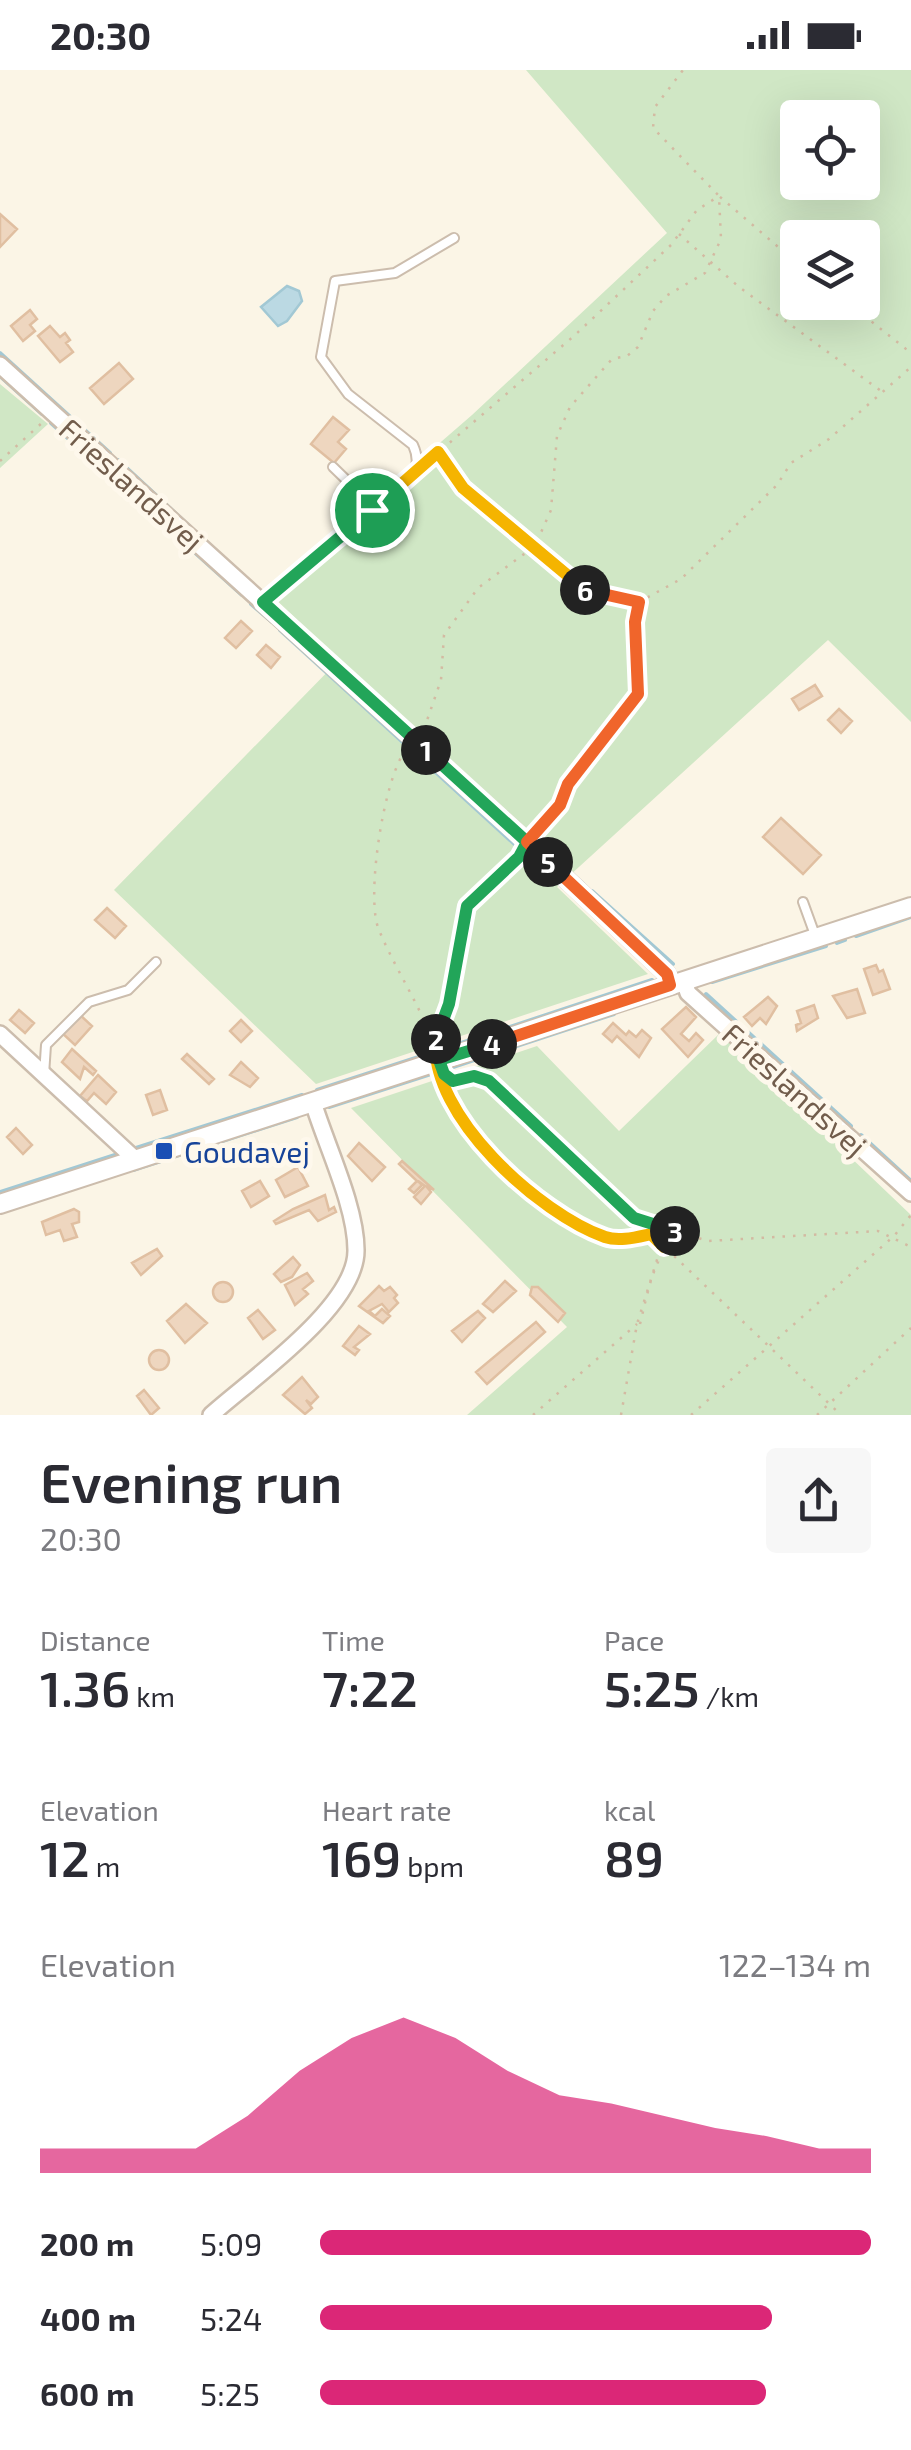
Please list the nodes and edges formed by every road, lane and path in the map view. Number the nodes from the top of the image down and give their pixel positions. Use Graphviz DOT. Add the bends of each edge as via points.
graph roads {
  1 [pos="682,70"];
  2 [pos="719,196"];
  3 [pos="679,234"];
  4 [pos="454,238"];
  5 [pos="780,249"];
  6 [pos="711,262"];
  7 [pos="870,320"];
  8 [pos="911,353"];
  9 [pos="0,365"];
  10 [pos="911,367"];
  11 [pos="882,392"];
  12 [pos="53,413"];
  13 [pos="438,452"];
  14 [pos="0,461"];
  15 [pos="332,467"];
  16 [pos="418,471"];
  17 [pos="372,510"];
  18 [pos="535,546"];
  19 [pos="263,602"];
  20 [pos="639,602"];
  21 [pos="410,745"];
  22 [pos="527,842"];
  23 [pos="803,902"];
  24 [pos="911,907"];
  25 [pos="816,938"];
  26 [pos="156,962"];
  27 [pos="677,983"];
  28 [pos="0,1034"];
  29 [pos="439,1060"];
  30 [pos="44,1075"];
  31 [pos="312,1102"];
  32 [pos="136,1160"];
  33 [pos="911,1193"];
  34 [pos="0,1204"];
  35 [pos="911,1215"];
  36 [pos="634,1218"];
  37 [pos="678,1233"];
  38 [pos="651,1234"];
  39 [pos="894,1236"];
  40 [pos="663,1246"];
  41 [pos="911,1247"];
  42 [pos="639,1324"];
  43 [pos="911,1328"];
  44 [pos="771,1345"];
  45 [pos="830,1404"];
  46 [pos="211,1415"];
  47 [pos="533,1415"];
  48 [pos="621,1415"];
  49 [pos="691,1415"];
  50 [pos="818,1415"];
  51 [pos="840,1415"];
  1 -- 2 [label="path" via="655,107 653,128"];
  2 -- 3 [label="path" via="697,210"];
  2 -- 5 [label="path"];
  2 -- 6 [label="path" via="721,240"];
  3 -- 6 [label="path"];
  3 -- 13 [label="path" via="574,336"];
  4 -- 16 [label="lane" via="394,273 335,281 326,318 321,358 348,394 414,445"];
  6 -- 11 [label="path"];
  6 -- 18 [label="path" via="705,273 666,296 638,346 612,358 570,408 558,436 550,510"];
  7 -- 8 [label="path"];
  9 -- 12 [label="street, Frieslandsvej"];
  10 -- 11 [label="path"];
  11 -- 20 [label="path" via="829,439 790,462 777,485 681,579"];
  12 -- 14 [label="path"];
  12 -- 19 [label="street, Frieslandsvej"];
  13 -- 16 [label="path"];
  13 -- 18 [label="path" via="463,488"];
  15 -- 17 [label="lane"];
  16 -- 17 [label="lane"];
  17 -- 19 [label="lane"];
  18 -- 20 [label="path" via="592,594"];
  18 -- 21 [label="path" via="478,588 444,635 441,680 428,724"];
  19 -- 21 [label="street, Frieslandsvej"];
  20 -- 22 [label="path" via="638,694"];
  21 -- 22 [label="street, Frieslandsvej"];
  21 -- 29 [label="path" via="396,761 389,786 376,926 422,1010"];
  22 -- 27 [label="street, Frieslandsvej"];
  22 -- 29 [label="path" via="467,906 449,1004 436,1036"];
  23 -- 25 [label="lane"];
  24 -- 25 [label="street"];
  25 -- 27 [label="street"];
  26 -- 30 [label="lane" via="128,990 89,1002 46,1045"];
  27 -- 29 [label="street"];
  27 -- 33 [label="street, Frieslandsvej"];
  28 -- 30 [label="street"];
  29 -- 31 [label="street"];
  29 -- 36 [label="path" via="448,1079 489,1081"];
  29 -- 38 [label="path" via="452,1105 512,1178 608,1239"];
  30 -- 32 [label="street"];
  31 -- 32 [label="street"];
  31 -- 46 [label="street" via="352,1224 354,1270 329,1308"];
  32 -- 34 [label="street"];
  35 -- 39 [label="path"];
  36 -- 37 [label="path"];
  36 -- 38 [label="path"];
  37 -- 39 [label="path" via="708,1242 833,1232"];
  37 -- 40 [label="path"];
  38 -- 40 [label="path"];
  39 -- 41 [label="path"];
  39 -- 44 [label="path"];
  40 -- 42 [label="path"];
  40 -- 44 [label="path"];
  42 -- 47 [label="path"];
  42 -- 48 [label="path"];
  43 -- 45 [label="path"];
  44 -- 45 [label="path"];
  44 -- 49 [label="path"];
  45 -- 50 [label="path"];
  45 -- 51 [label="path"];
}
